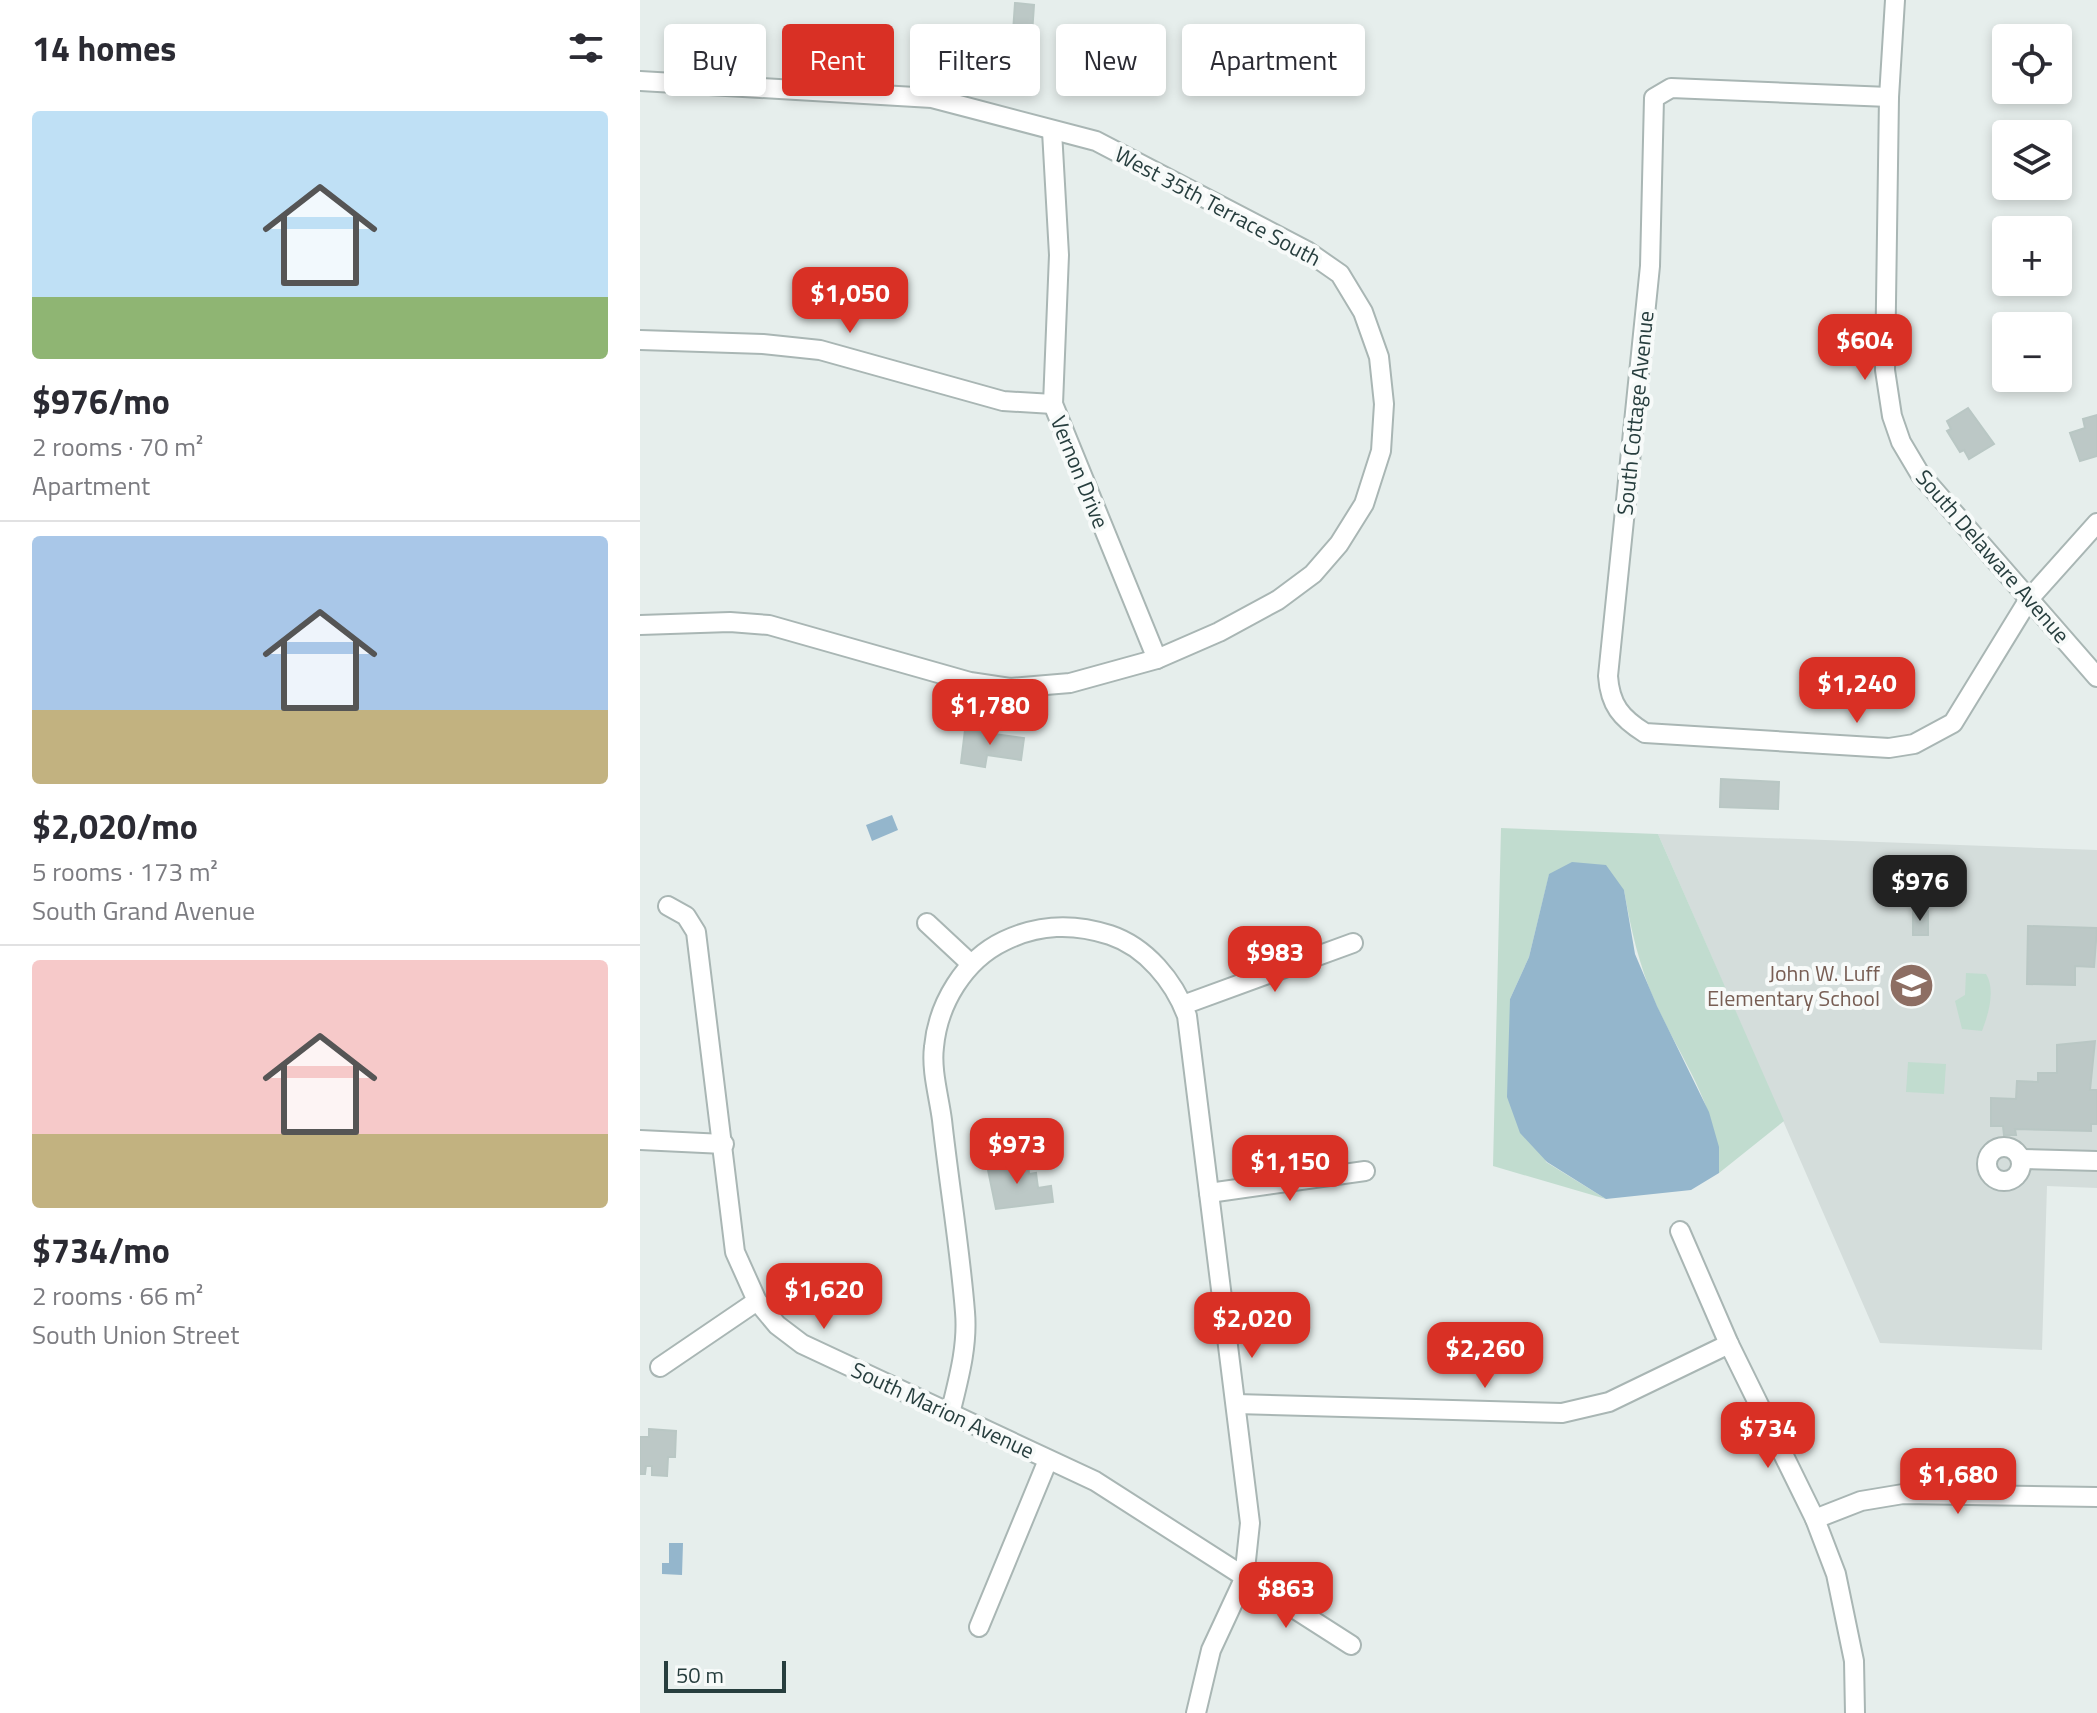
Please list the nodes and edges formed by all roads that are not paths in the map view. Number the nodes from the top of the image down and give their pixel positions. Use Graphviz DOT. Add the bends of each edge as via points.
graph roads {
  1 [pos="1895,0"];
  2 [pos="640,81"];
  3 [pos="1889,97"];
  4 [pos="1052,131"];
  5 [pos="640,340"];
  6 [pos="1053,404"];
  7 [pos="2097,523"];
  8 [pos="2029,599"];
  9 [pos="640,625"];
  10 [pos="1157,659"];
  11 [pos="2097,677"];
  12 [pos="668,906"];
  13 [pos="927,923"];
  14 [pos="1353,943"];
  15 [pos="971,964"];
  16 [pos="1183,1005"];
  17 [pos="640,1140"];
  18 [pos="724,1144"];
  19 [pos="2021,1159"];
  20 [pos="2097,1161"];
  21 [pos="1365,1171"];
  22 [pos="1209,1193"];
  23 [pos="1680,1231"];
  24 [pos="757,1301"];
  25 [pos="1729,1344"];
  26 [pos="660,1367"];
  27 [pos="1236,1404"];
  28 [pos="950,1414"];
  29 [pos="1048,1460"];
  30 [pos="2097,1497"];
  31 [pos="1815,1519"];
  32 [pos="1244,1579"];
  33 [pos="979,1627"];
  34 [pos="1351,1645"];
  35 [pos="1196,1713"];
  36 [pos="1855,1713"];
  1 -- 3 [label="street, South Delaware Avenue"];
  2 -- 4 [label="street, West 35th Terrace South" via="932,98"];
  3 -- 8 [label="street, South Delaware Avenue" via="1885,370 1892,416 1920,474"];
  3 -- 8 [label="street, South Cottage Avenue" via="1671,88 1652,103 1650,266 1610,696 1623,719 1645,733 1889,748 1914,744 1953,723"];
  4 -- 6 [label="street, Vernon Drive" via="1059,255"];
  4 -- 10 [label="street, West 35th Terrace South" via="1096,141 1307,251 1340,274 1363,312 1379,357 1381,451 1364,504 1339,544 1313,574 1278,600"];
  5 -- 6 [label="street" via="820,350 1003,401"];
  6 -- 10 [label="street, Vernon Drive"];
  7 -- 8 [label="street"];
  8 -- 11 [label="street, South Delaware Avenue"];
  9 -- 10 [label="street, West 35th Terrace South" via="769,625 970,682 1010,688 1070,683"];
  12 -- 18 [label="street, South Marion Avenue" via="686,916 696,932"];
  13 -- 15 [label="street"];
  14 -- 16 [label="street"];
  15 -- 16 [label="street" via="1023,932 1056,926 1090,928 1145,955"];
  15 -- 28 [label="street" via="945,1003 933,1049 965,1315 963,1361"];
  16 -- 22 [label="street"];
  17 -- 18 [label="street"];
  18 -- 24 [label="street, South Marion Avenue" via="735,1252"];
  19 -- 20 [label="street"];
  21 -- 22 [label="street"];
  22 -- 27 [label="street"];
  23 -- 25 [label="street"];
  24 -- 26 [label="street"];
  24 -- 28 [label="street, South Marion Avenue" via="802,1344"];
  25 -- 27 [label="street" via="1609,1402 1562,1413"];
  25 -- 31 [label="street"];
  27 -- 32 [label="street" via="1250,1523"];
  28 -- 29 [label="street, South Marion Avenue"];
  29 -- 32 [label="street, South Marion Avenue" via="1095,1481"];
  29 -- 33 [label="street"];
  30 -- 31 [label="street" via="1903,1494 1861,1501"];
  31 -- 36 [label="street" via="1847,1617"];
  32 -- 34 [label="street, South Marion Avenue"];
  32 -- 35 [label="street" via="1211,1650"];
}
